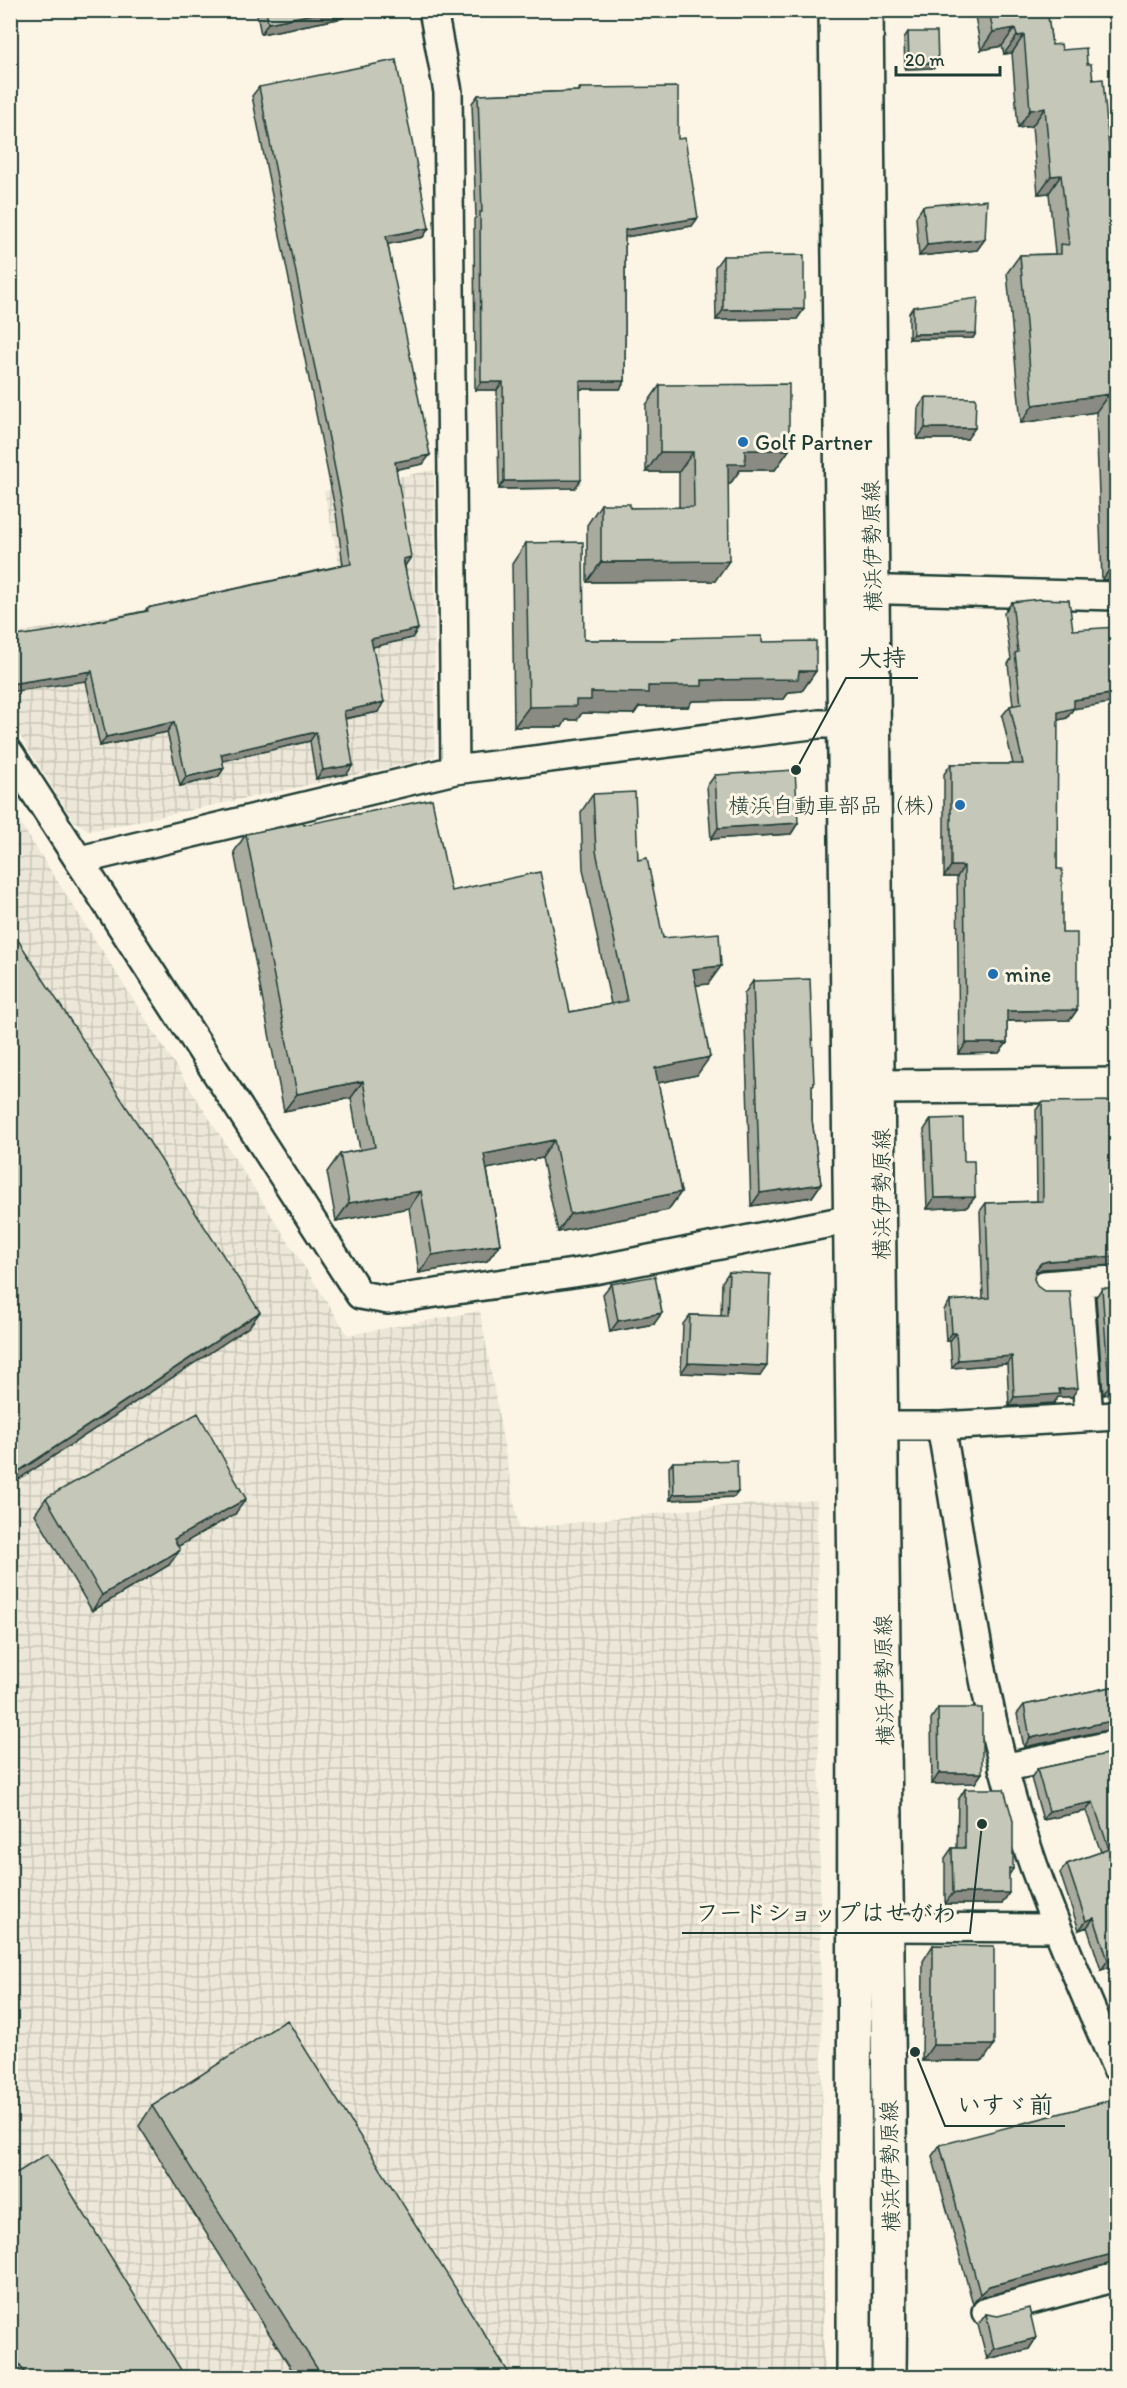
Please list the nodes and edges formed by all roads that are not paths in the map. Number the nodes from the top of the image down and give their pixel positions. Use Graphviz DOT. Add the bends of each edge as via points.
graph roads {
  1 [pos="433,10"];
  2 [pos="836,10"];
  3 [pos="866,10"];
  4 [pos="858,589"];
  5 [pos="1116,596"];
  6 [pos="844,724"];
  7 [pos="10,754"];
  8 [pos="455,770"];
  9 [pos="80,860"];
  10 [pos="1116,1085"];
  11 [pos="880,1088"];
  12 [pos="851,1219"];
  13 [pos="1116,1280"];
  14 [pos="1078,1282"];
  15 [pos="1044,1285"];
  16 [pos="1116,1416"];
  17 [pos="1089,1418"];
  18 [pos="882,1426"];
  19 [pos="941,1426"];
  20 [pos="1116,1744"];
  21 [pos="1004,1768"];
  22 [pos="887,1927"];
  23 [pos="1057,1928"];
  24 [pos="1116,2067"];
  25 [pos="1116,2277"];
  26 [pos="986,2312"];
  27 [pos="854,2378"];
  28 [pos="889,2378"];
  1 -- 8 [label="street" via="447,92"];
  2 -- 4 [label="main road, 横浜伊勢原線"];
  3 -- 4 [label="main road, 横浜伊勢原線"];
  4 -- 5 [label="street"];
  4 -- 6 [label="main road, 横浜伊勢原線"];
  4 -- 11 [label="main road, 横浜伊勢原線"];
  6 -- 8 [label="street"];
  6 -- 12 [label="main road, 横浜伊勢原線"];
  7 -- 9 [label="street"];
  8 -- 9 [label="street"];
  9 -- 12 [label="street" via="360,1295 388,1300 594,1270"];
  10 -- 11 [label="main road"];
  11 -- 18 [label="main road, 横浜伊勢原線"];
  12 -- 27 [label="main road, 横浜伊勢原線" via="855,1587"];
  13 -- 14 [label="street"];
  14 -- 15 [label="street"];
  14 -- 17 [label="street"];
  16 -- 17 [label="street"];
  17 -- 19 [label="street"];
  18 -- 19 [label="street"];
  18 -- 22 [label="main road, 横浜伊勢原線"];
  19 -- 21 [label="street" via="990,1709"];
  20 -- 21 [label="street"];
  21 -- 23 [label="street"];
  22 -- 23 [label="street"];
  22 -- 28 [label="main road, 横浜伊勢原線"];
  23 -- 24 [label="street"];
  25 -- 26 [label="street"];
}
